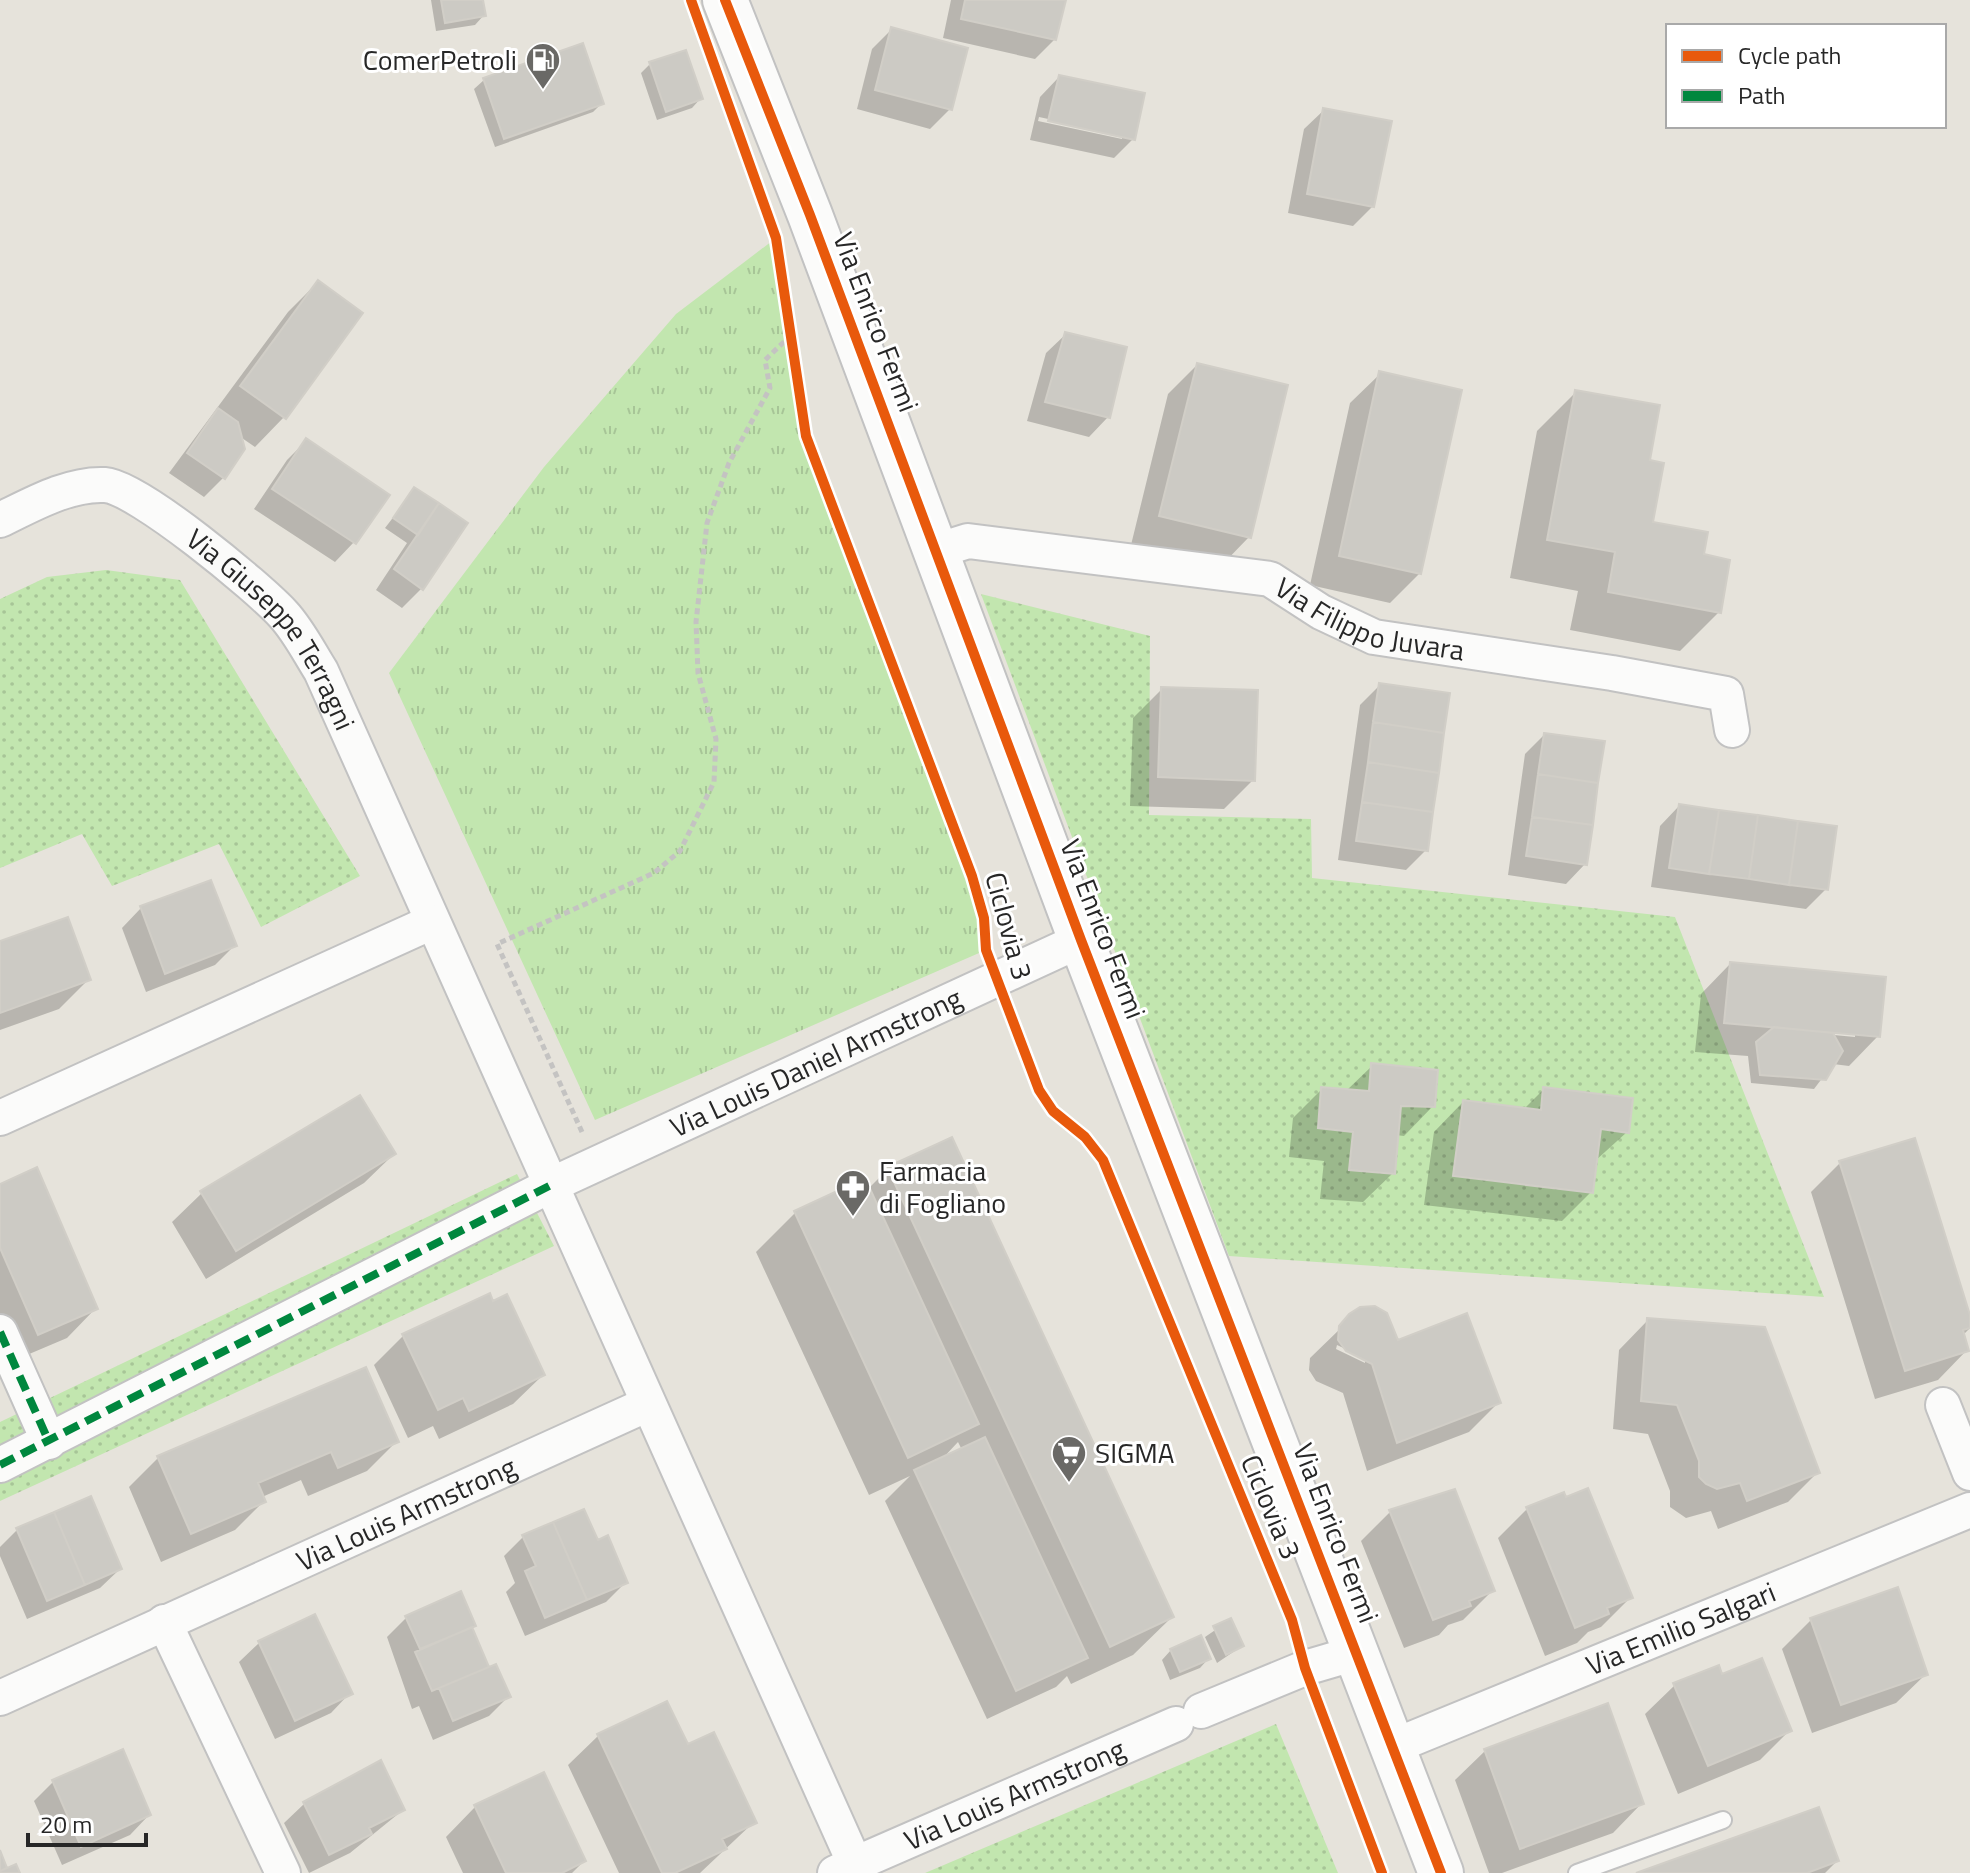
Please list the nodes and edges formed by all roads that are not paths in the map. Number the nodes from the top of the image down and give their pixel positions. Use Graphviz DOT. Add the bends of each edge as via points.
graph roads {
  1 [pos="725,0"];
  2 [pos="0,520"];
  3 [pos="936,551"];
  4 [pos="1732,730"];
  5 [pos="432,922"];
  6 [pos="1081,940"];
  7 [pos="0,1118"];
  8 [pos="553,1184"];
  9 [pos="0,1332"];
  10 [pos="648,1404"];
  11 [pos="1943,1405"];
  12 [pos="49,1442"];
  13 [pos="0,1465"];
  14 [pos="1970,1473"];
  15 [pos="1970,1510"];
  16 [pos="164,1622"];
  17 [pos="1356,1653"];
  18 [pos="0,1698"];
  19 [pos="1392,1747"];
  20 [pos="1723,1820"];
  21 [pos="845,1869"];
  22 [pos="283,1873"];
  23 [pos="1441,1873"];
  24 [pos="1577,1873"];
  1 -- 3 [label="street, Via Enrico Fermi"];
  2 -- 5 [label="street, Via Giuseppe Terragni" via="67,491 106,485 158,513 284,615 321,671"];
  3 -- 4 [label="street, Via Filippo Juvara" via="968,541 1270,579 1374,637 1726,694"];
  3 -- 6 [label="street, Via Enrico Fermi"];
  5 -- 7 [label="street"];
  5 -- 8 [label="street, Via Giuseppe Terragni"];
  6 -- 8 [label="street, Via Louis Daniel Armstrong"];
  6 -- 17 [label="street, Via Enrico Fermi"];
  8 -- 10 [label="street, Via Louis Armstrong"];
  8 -- 12 [label="street, Via Louis Daniel Armstrong"];
  9 -- 12 [label="street"];
  10 -- 16 [label="street, Via Louis Armstrong"];
  10 -- 21 [label="street, Via Louis Armstrong"];
  11 -- 14 [label="street"];
  12 -- 13 [label="street, Via Louis Daniel Armstrong"];
  15 -- 19 [label="street, Via Emilio Salgari"];
  16 -- 18 [label="street, Via Louis Armstrong"];
  16 -- 22 [label="street"];
  17 -- 19 [label="street, Via Enrico Fermi"];
  17 -- 21 [label="street, Via Louis Armstrong" via="1305,1668 1188,1717"];
  19 -- 23 [label="street, Via Enrico Fermi"];
  20 -- 24 [label="lane"];
}
